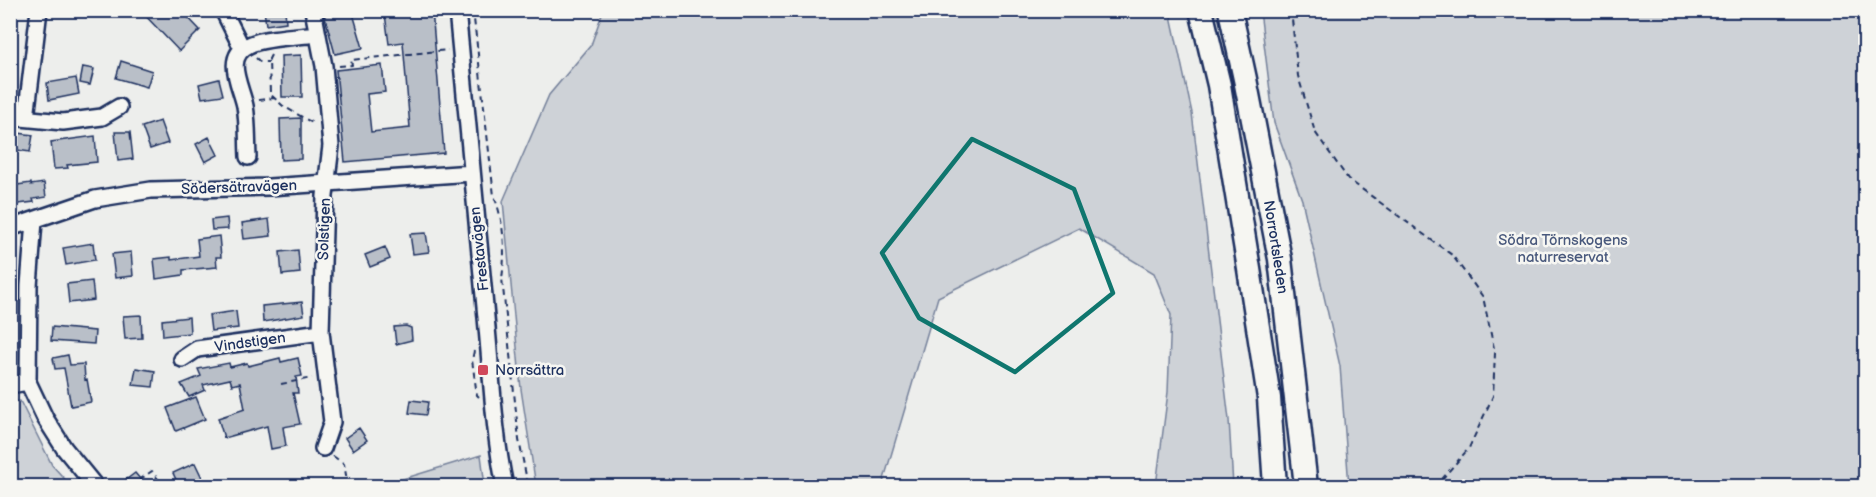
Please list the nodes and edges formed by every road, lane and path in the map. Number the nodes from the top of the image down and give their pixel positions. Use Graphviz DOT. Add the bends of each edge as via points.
graph roads {
  1 [pos="39,10"];
  2 [pos="223,10"];
  3 [pos="313,10"];
  4 [pos="457,10"];
  5 [pos="473,10"];
  6 [pos="1201,10"];
  7 [pos="1230,10"];
  8 [pos="1291,10"];
  9 [pos="318,34"];
  10 [pos="271,40"];
  11 [pos="242,48"];
  12 [pos="448,50"];
  13 [pos="348,65"];
  14 [pos="274,98"];
  15 [pos="257,100"];
  16 [pos="119,107"];
  17 [pos="18,117"];
  18 [pos="329,132"];
  19 [pos="248,157"];
  20 [pos="472,173"];
  21 [pos="327,183"];
  22 [pos="34,221"];
  23 [pos="10,228"];
  24 [pos="321,332"];
  25 [pos="182,358"];
  26 [pos="326,376"];
  27 [pos="28,382"];
  28 [pos="281,384"];
  29 [pos="10,385"];
  30 [pos="323,448"];
  31 [pos="95,486"];
  32 [pos="131,486"];
  33 [pos="163,486"];
  34 [pos="348,486"];
  35 [pos="506,486"];
  36 [pos="528,486"];
  37 [pos="1275,486"];
  38 [pos="1306,486"];
  39 [pos="1436,486"];
  1 -- 17 [label="street"];
  2 -- 11 [label="street"];
  3 -- 9 [label="street, Solstigen"];
  4 -- 20 [label="street, Frestavägen"];
  5 -- 36 [label="path" via="494,196 500,211 505,261 502,279 519,440"];
  6 -- 37 [label="highway, Norrortsleden" via="1219,85 1250,269 1269,398"];
  7 -- 38 [label="highway, Norrortsleden" via="1280,259"];
  8 -- 39 [label="path" via="1298,76 1315,132 1348,179 1452,255 1483,297 1495,352 1493,396 1469,448"];
  9 -- 10 [label="street"];
  9 -- 18 [label="street, Solstigen"];
  10 -- 11 [label="street"];
  10 -- 14 [label="path" via="270,94"];
  11 -- 19 [label="street" via="235,71 245,107"];
  12 -- 13 [label="path" via="351,60 352,65"];
  14 -- 15 [label="path"];
  14 -- 18 [label="path"];
  16 -- 17 [label="street" via="102,117 63,122"];
  18 -- 21 [label="street, Solstigen"];
  20 -- 21 [label="street, Södersätravägen"];
  20 -- 35 [label="street, Frestavägen" via="498,445"];
  21 -- 22 [label="street, Södersätravägen" via="151,190 94,199"];
  21 -- 24 [label="street, Solstigen"];
  22 -- 23 [label="street, Södersätravägen"];
  22 -- 27 [label="street"];
  24 -- 25 [label="street, Vindstigen" via="197,349"];
  24 -- 26 [label="street, Solstigen"];
  26 -- 28 [label="path"];
  26 -- 30 [label="street, Solstigen" via="332,422"];
  27 -- 29 [label="street"];
  27 -- 31 [label="street" via="64,448"];
  30 -- 34 [label="path" via="344,464"];
  32 -- 33 [label="path" via="152,471"];
}
